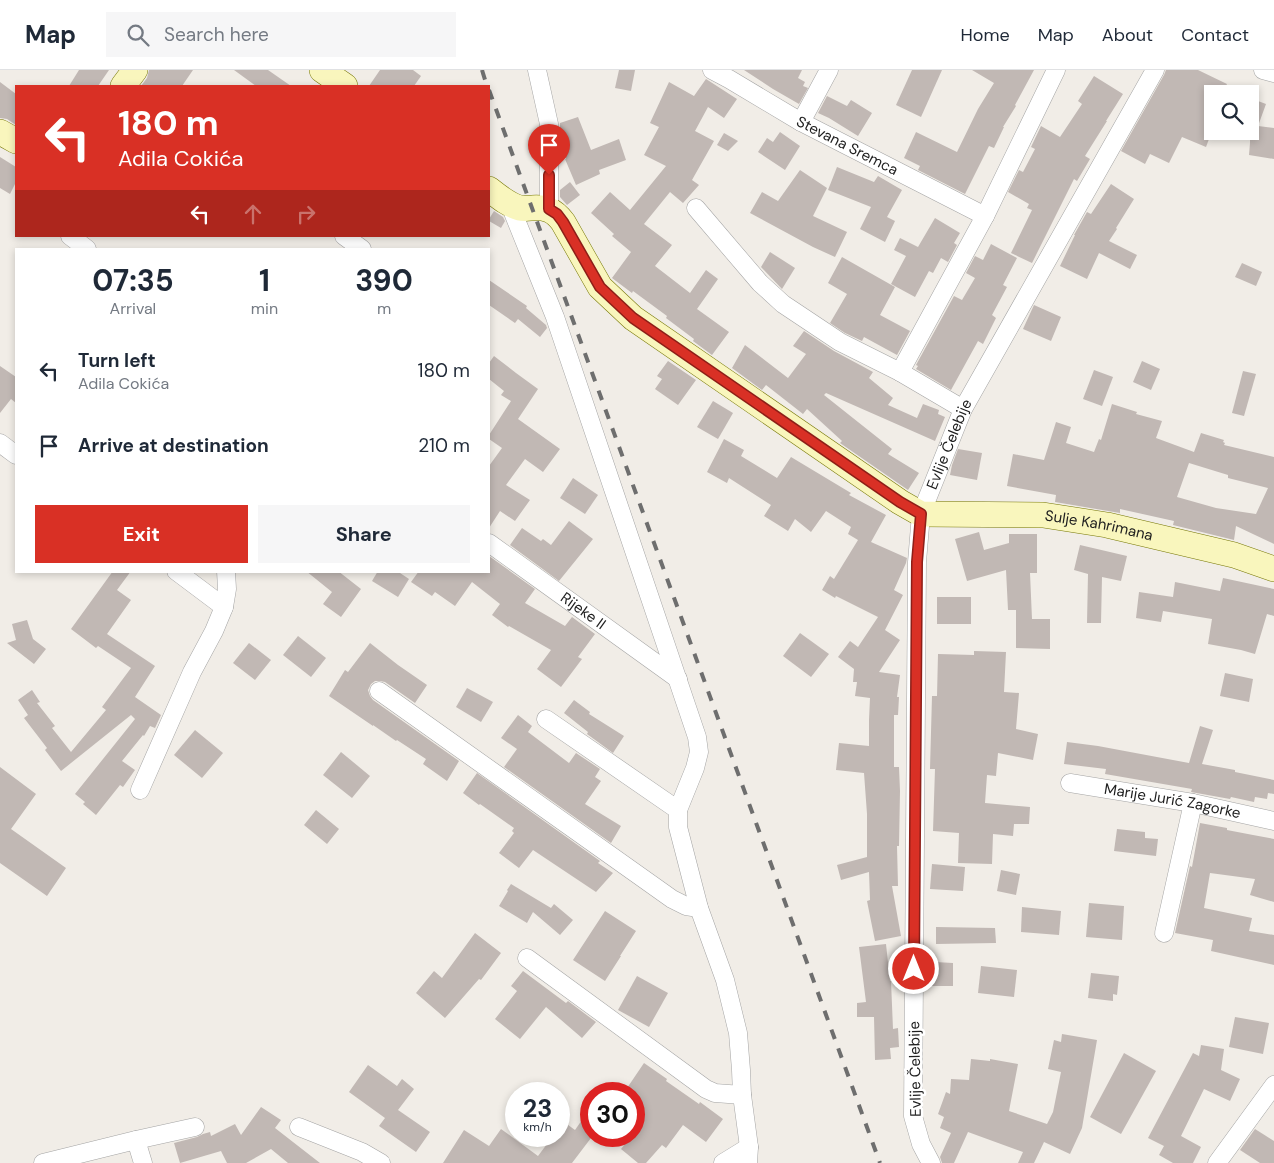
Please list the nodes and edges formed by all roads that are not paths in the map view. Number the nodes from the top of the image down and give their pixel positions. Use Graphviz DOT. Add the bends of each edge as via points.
graph roads {
  1 [pos="322,70"];
  2 [pos="537,70"];
  3 [pos="712,70"];
  4 [pos="829,70"];
  5 [pos="1056,70"];
  6 [pos="1155,70"];
  7 [pos="1263,70"];
  8 [pos="1274,73"];
  9 [pos="344,85"];
  10 [pos="801,122"];
  11 [pos="0,132"];
  12 [pos="15,140"];
  13 [pos="490,190"];
  14 [pos="510,205"];
  15 [pos="696,208"];
  16 [pos="549,209"];
  17 [pos="984,216"];
  18 [pos="71,237"];
  19 [pos="345,237"];
  20 [pos="86,248"];
  21 [pos="361,248"];
  22 [pos="900,372"];
  23 [pos="963,409"];
  24 [pos="0,443"];
  25 [pos="15,454"];
  26 [pos="921,514"];
  27 [pos="490,544"];
  28 [pos="1274,569"];
  29 [pos="179,573"];
  30 [pos="226,573"];
  31 [pos="224,606"];
  32 [pos="678,679"];
  33 [pos="379,691"];
  34 [pos="546,719"];
  35 [pos="1070,783"];
  36 [pos="140,790"];
  37 [pos="1193,803"];
  38 [pos="678,810"];
  39 [pos="1274,821"];
  40 [pos="699,908"];
  41 [pos="1164,933"];
  42 [pos="527,958"];
  43 [pos="1274,1085"];
  44 [pos="742,1095"];
  45 [pos="195,1127"];
  46 [pos="299,1127"];
  47 [pos="136,1140"];
  48 [pos="748,1155"];
  49 [pos="43,1163"];
  50 [pos="143,1163"];
  51 [pos="381,1163"];
  52 [pos="723,1163"];
  53 [pos="932,1163"];
  54 [pos="1217,1163"];
  1 -- 9 [label="street"];
  2 -- 16 [label="street" via="549,124"];
  3 -- 10 [label="street, Stevana Sremca"];
  4 -- 10 [label="street"];
  5 -- 17 [label="street"];
  6 -- 23 [label="street, Evlije Čelebije"];
  7 -- 8 [label="street"];
  10 -- 17 [label="street, Stevana Sremca"];
  11 -- 12 [label="street"];
  13 -- 14 [label="street"];
  14 -- 16 [label="street" via="522,209"];
  14 -- 32 [label="street" via="554,317"];
  15 -- 22 [label="street" via="760,283 783,304 840,342"];
  16 -- 26 [label="street" via="563,222 600,287 633,318"];
  17 -- 22 [label="street"];
  18 -- 20 [label="street"];
  19 -- 21 [label="street"];
  22 -- 23 [label="street"];
  23 -- 26 [label="street, Evlije Čelebije"];
  24 -- 25 [label="street"];
  26 -- 28 [label="street, Sulje Kahrimana" via="1042,515 1107,525 1234,555"];
  26 -- 53 [label="street, Evlije Čelebije" via="917,572 913,1116 921,1144"];
  27 -- 32 [label="street, Rijeke II"];
  29 -- 31 [label="street"];
  30 -- 31 [label="street"];
  31 -- 36 [label="street"];
  32 -- 38 [label="street" via="699,752"];
  33 -- 40 [label="street" via="672,899"];
  34 -- 38 [label="street"];
  35 -- 37 [label="street, Marije Jurić Zagorke"];
  37 -- 39 [label="street, Marije Jurić Zagorke"];
  37 -- 41 [label="street"];
  38 -- 40 [label="street" via="678,827"];
  40 -- 44 [label="street" via="725,980 738,1033"];
  42 -- 44 [label="street" via="706,1089"];
  43 -- 54 [label="street"];
  44 -- 48 [label="street"];
  45 -- 47 [label="street"];
  46 -- 51 [label="street"];
  47 -- 49 [label="street"];
  47 -- 50 [label="street"];
  48 -- 52 [label="street"];
}
